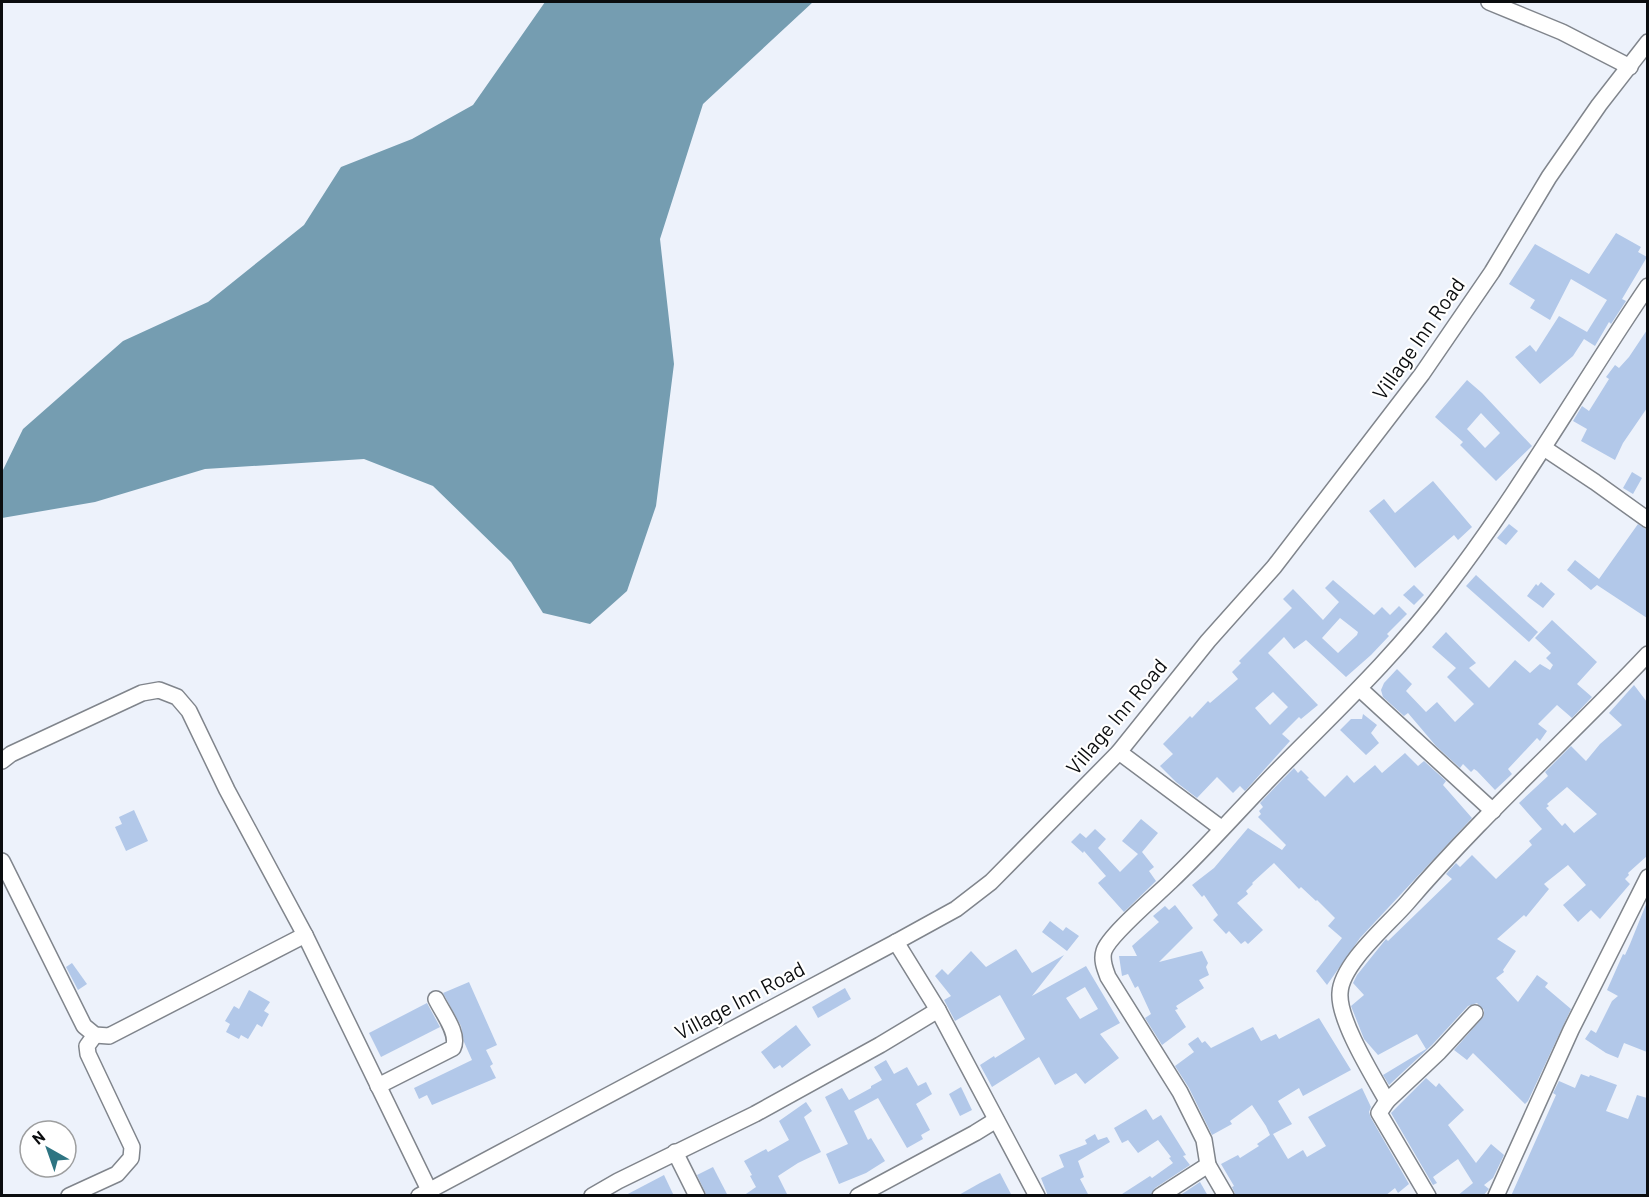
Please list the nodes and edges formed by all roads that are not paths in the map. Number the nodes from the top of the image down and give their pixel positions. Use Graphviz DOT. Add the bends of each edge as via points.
graph roads {
  1 [pos="1490,2"];
  2 [pos="1645,53"];
  3 [pos="1630,67"];
  4 [pos="1647,286"];
  5 [pos="1544,448"];
  6 [pos="1647,520"];
  7 [pos="1647,654"];
  8 [pos="1360,689"];
  9 [pos="1119,752"];
  10 [pos="2,761"];
  11 [pos="1493,812"];
  12 [pos="1221,828"];
  13 [pos="2,861"];
  14 [pos="1647,877"];
  15 [pos="305,935"];
  16 [pos="896,942"];
  17 [pos="436,999"];
  18 [pos="938,1010"];
  19 [pos="1475,1013"];
  20 [pos="95,1035"];
  21 [pos="378,1086"];
  22 [pos="1387,1101"];
  23 [pos="996,1120"];
  24 [pos="675,1152"];
  25 [pos="1209,1166"];
  26 [pos="424,1193"];
  27 [pos="69,1196"];
  28 [pos="592,1196"];
  29 [pos="697,1196"];
  30 [pos="858,1196"];
  31 [pos="1037,1196"];
  32 [pos="1160,1196"];
  33 [pos="1226,1196"];
  34 [pos="1428,1196"];
  35 [pos="1496,1196"];
  1 -- 3 [label="street" via="1562,32"];
  2 -- 3 [label="street, Village Inn Road"];
  3 -- 9 [label="street, Village Inn Road" via="1555,168 1492,272 1422,374 1274,567 1208,641"];
  4 -- 5 [label="street"];
  5 -- 6 [label="street"];
  5 -- 8 [label="street" via="1445,590"];
  7 -- 11 [label="street"];
  8 -- 11 [label="street"];
  8 -- 12 [label="street"];
  9 -- 12 [label="street"];
  9 -- 16 [label="street, Village Inn Road" via="991,882 956,909"];
  10 -- 15 [label="street" via="142,693 159,690 177,697 189,711"];
  11 -- 22 [label="street" via="1361,952 1342,980 1340,993 1346,1018"];
  12 -- 25 [label="street" via="1109,943 1103,955 1108,977 1180,1092 1204,1140"];
  13 -- 20 [label="street" via="84,1026"];
  14 -- 35 [label="street" via="1571,1030"];
  15 -- 20 [label="street" via="109,1036"];
  15 -- 21 [label="street"];
  16 -- 18 [label="street"];
  16 -- 26 [label="street, Village Inn Road"];
  17 -- 21 [label="street" via="454,1035 453,1048"];
  18 -- 23 [label="street"];
  18 -- 24 [label="street" via="755,1114"];
  19 -- 22 [label="street"];
  20 -- 27 [label="street" via="87,1046 88,1054 132,1147 127,1165 117,1174"];
  21 -- 26 [label="street"];
  22 -- 34 [label="street" via="1379,1113"];
  23 -- 30 [label="street"];
  23 -- 31 [label="street"];
  24 -- 28 [label="street"];
  24 -- 29 [label="street"];
  25 -- 32 [label="street"];
  25 -- 33 [label="street"];
}
